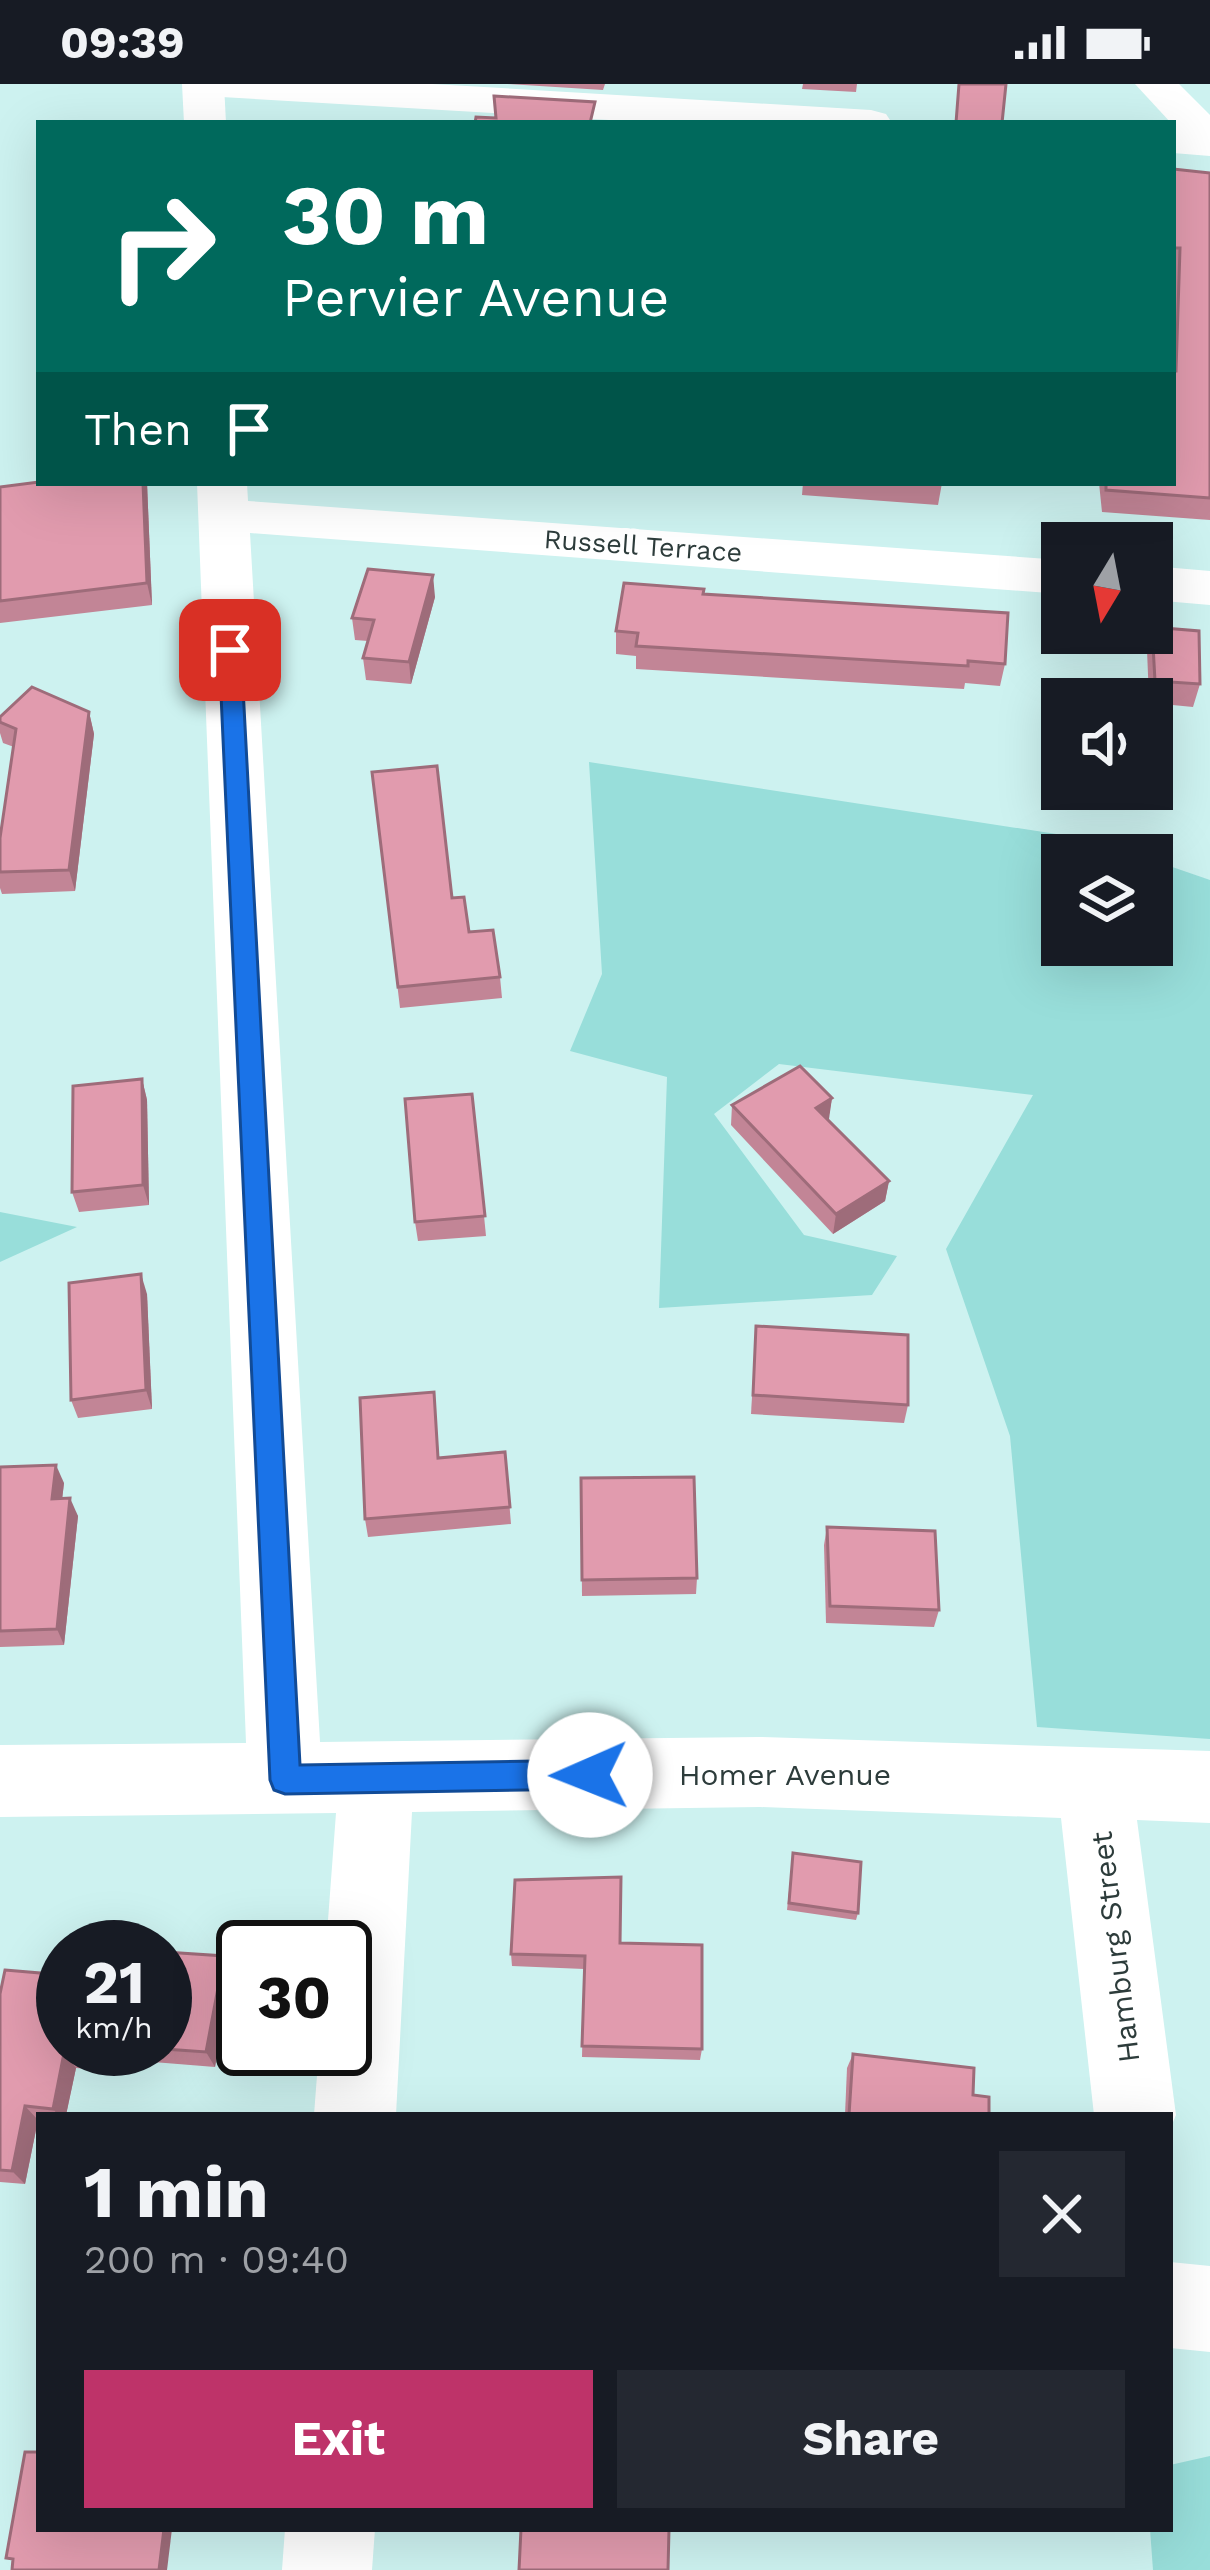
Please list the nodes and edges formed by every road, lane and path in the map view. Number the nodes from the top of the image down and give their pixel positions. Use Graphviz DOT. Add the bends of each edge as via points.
graph roads {
  1 [pos="203,84"];
  2 [pos="221,84"];
  3 [pos="1156,84"];
  4 [pos="205,120"];
  5 [pos="821,120"];
  6 [pos="1176,140"];
  7 [pos="1210,141"];
  8 [pos="223,499"];
  9 [pos="1041,575"];
  10 [pos="1173,585"];
  11 [pos="1210,588"];
  12 [pos="376,1778"];
  13 [pos="285,1780"];
  14 [pos="1094,1780"];
  15 [pos="0,1781"];
  16 [pos="1210,1787"];
  17 [pos="355,2112"];
  18 [pos="1136,2112"];
  19 [pos="1173,2305"];
  20 [pos="1210,2309"];
  21 [pos="330,2532"];
  22 [pos="327,2570"];
  1 -- 4 [label="street"];
  2 -- 5 [label="street"];
  3 -- 7 [label="street"];
  6 -- 7 [label="street"];
  8 -- 9 [label="street, Russell Terrace"];
  8 -- 13 [label="street"];
  10 -- 11 [label="street"];
  12 -- 13 [label="street, Homer Avenue"];
  12 -- 14 [label="street, Homer Avenue" via="760,1772"];
  12 -- 17 [label="street"];
  13 -- 15 [label="street, Homer Avenue"];
  14 -- 16 [label="street, Homer Avenue"];
  14 -- 18 [label="street, Hamburg Street"];
  19 -- 20 [label="street"];
  21 -- 22 [label="street"];
}
